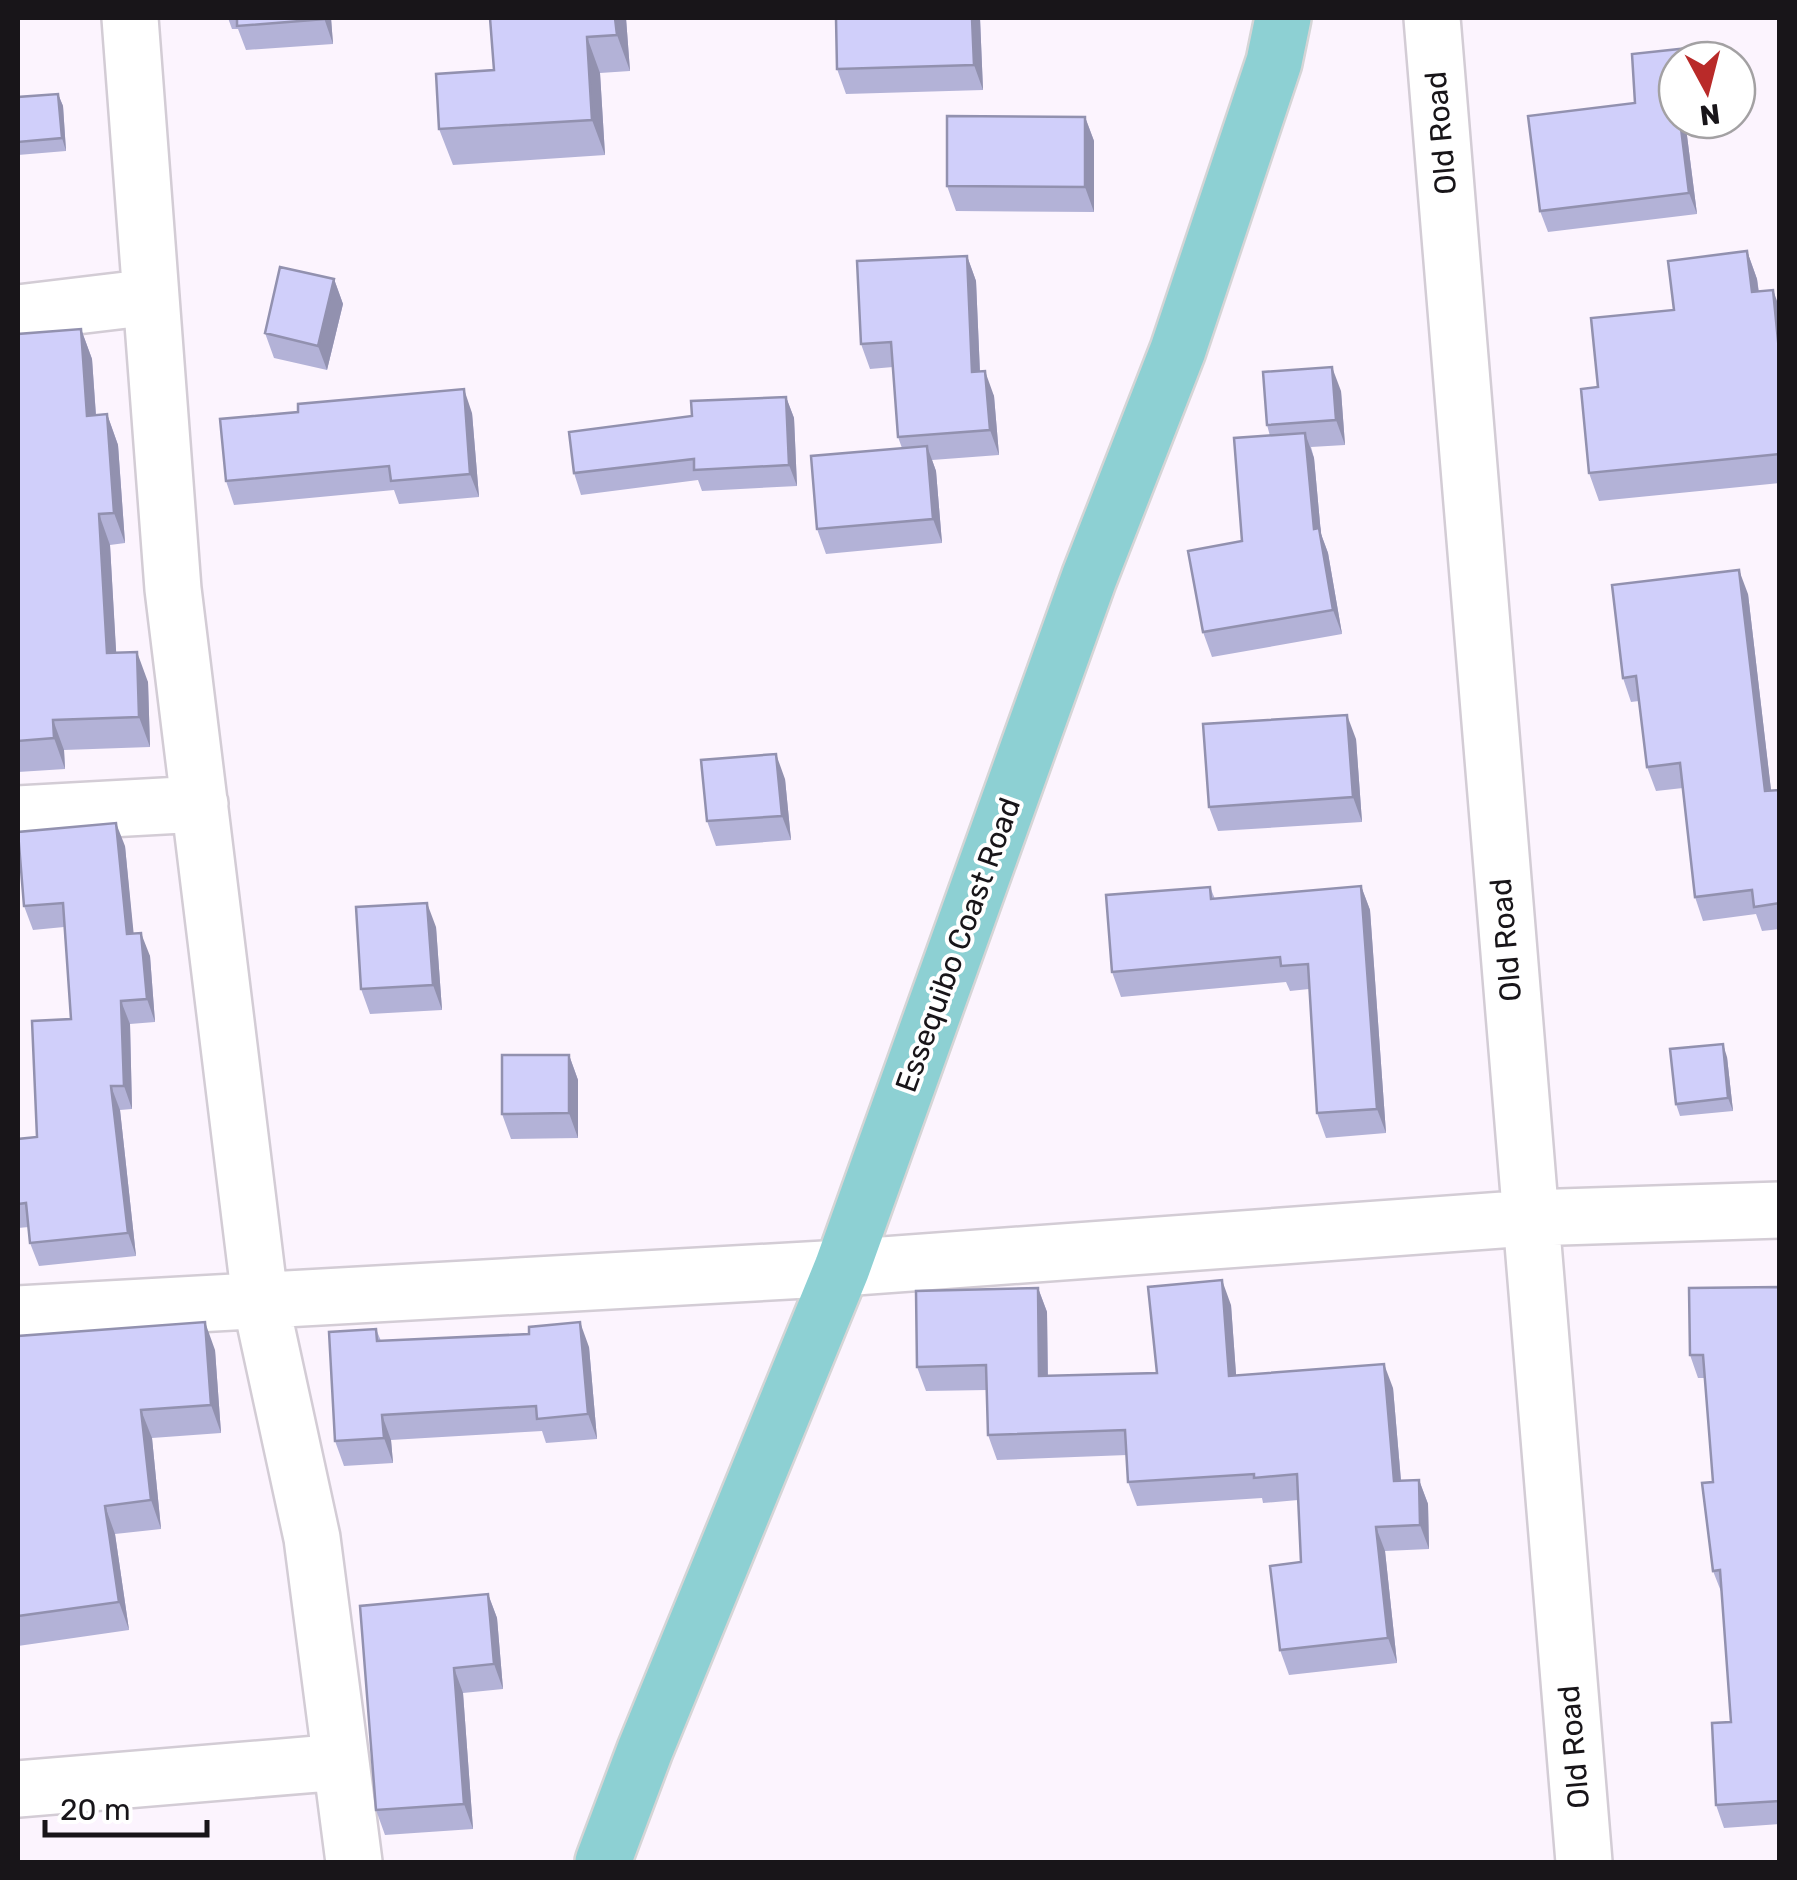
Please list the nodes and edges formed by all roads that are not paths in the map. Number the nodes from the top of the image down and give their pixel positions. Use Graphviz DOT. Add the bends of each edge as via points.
graph roads {
  1 [pos="130,18"];
  2 [pos="1283,18"];
  3 [pos="1432,18"];
  4 [pos="151,297"];
  5 [pos="18,313"];
  6 [pos="200,804"];
  7 [pos="18,814"];
  8 [pos="1780,1210"];
  9 [pos="1529,1218"];
  10 [pos="842,1268"];
  11 [pos="260,1299"];
  12 [pos="18,1314"];
  13 [pos="341,1762"];
  14 [pos="18,1789"];
  15 [pos="354,1862"];
  16 [pos="604,1862"];
  17 [pos="1584,1862"];
  1 -- 4 [label="street"];
  2 -- 10 [label="main road, Essequibo Coast Road" via="1178,350 1089,578"];
  3 -- 9 [label="street, Old Road"];
  4 -- 5 [label="street"];
  4 -- 6 [label="street" via="173,589"];
  6 -- 7 [label="street"];
  6 -- 11 [label="street"];
  8 -- 9 [label="street"];
  9 -- 10 [label="street"];
  9 -- 17 [label="street, Old Road"];
  10 -- 11 [label="street"];
  10 -- 16 [label="main road, Essequibo Coast Road"];
  11 -- 12 [label="street"];
  11 -- 13 [label="street" via="312,1538"];
  13 -- 14 [label="street"];
  13 -- 15 [label="street"];
}
